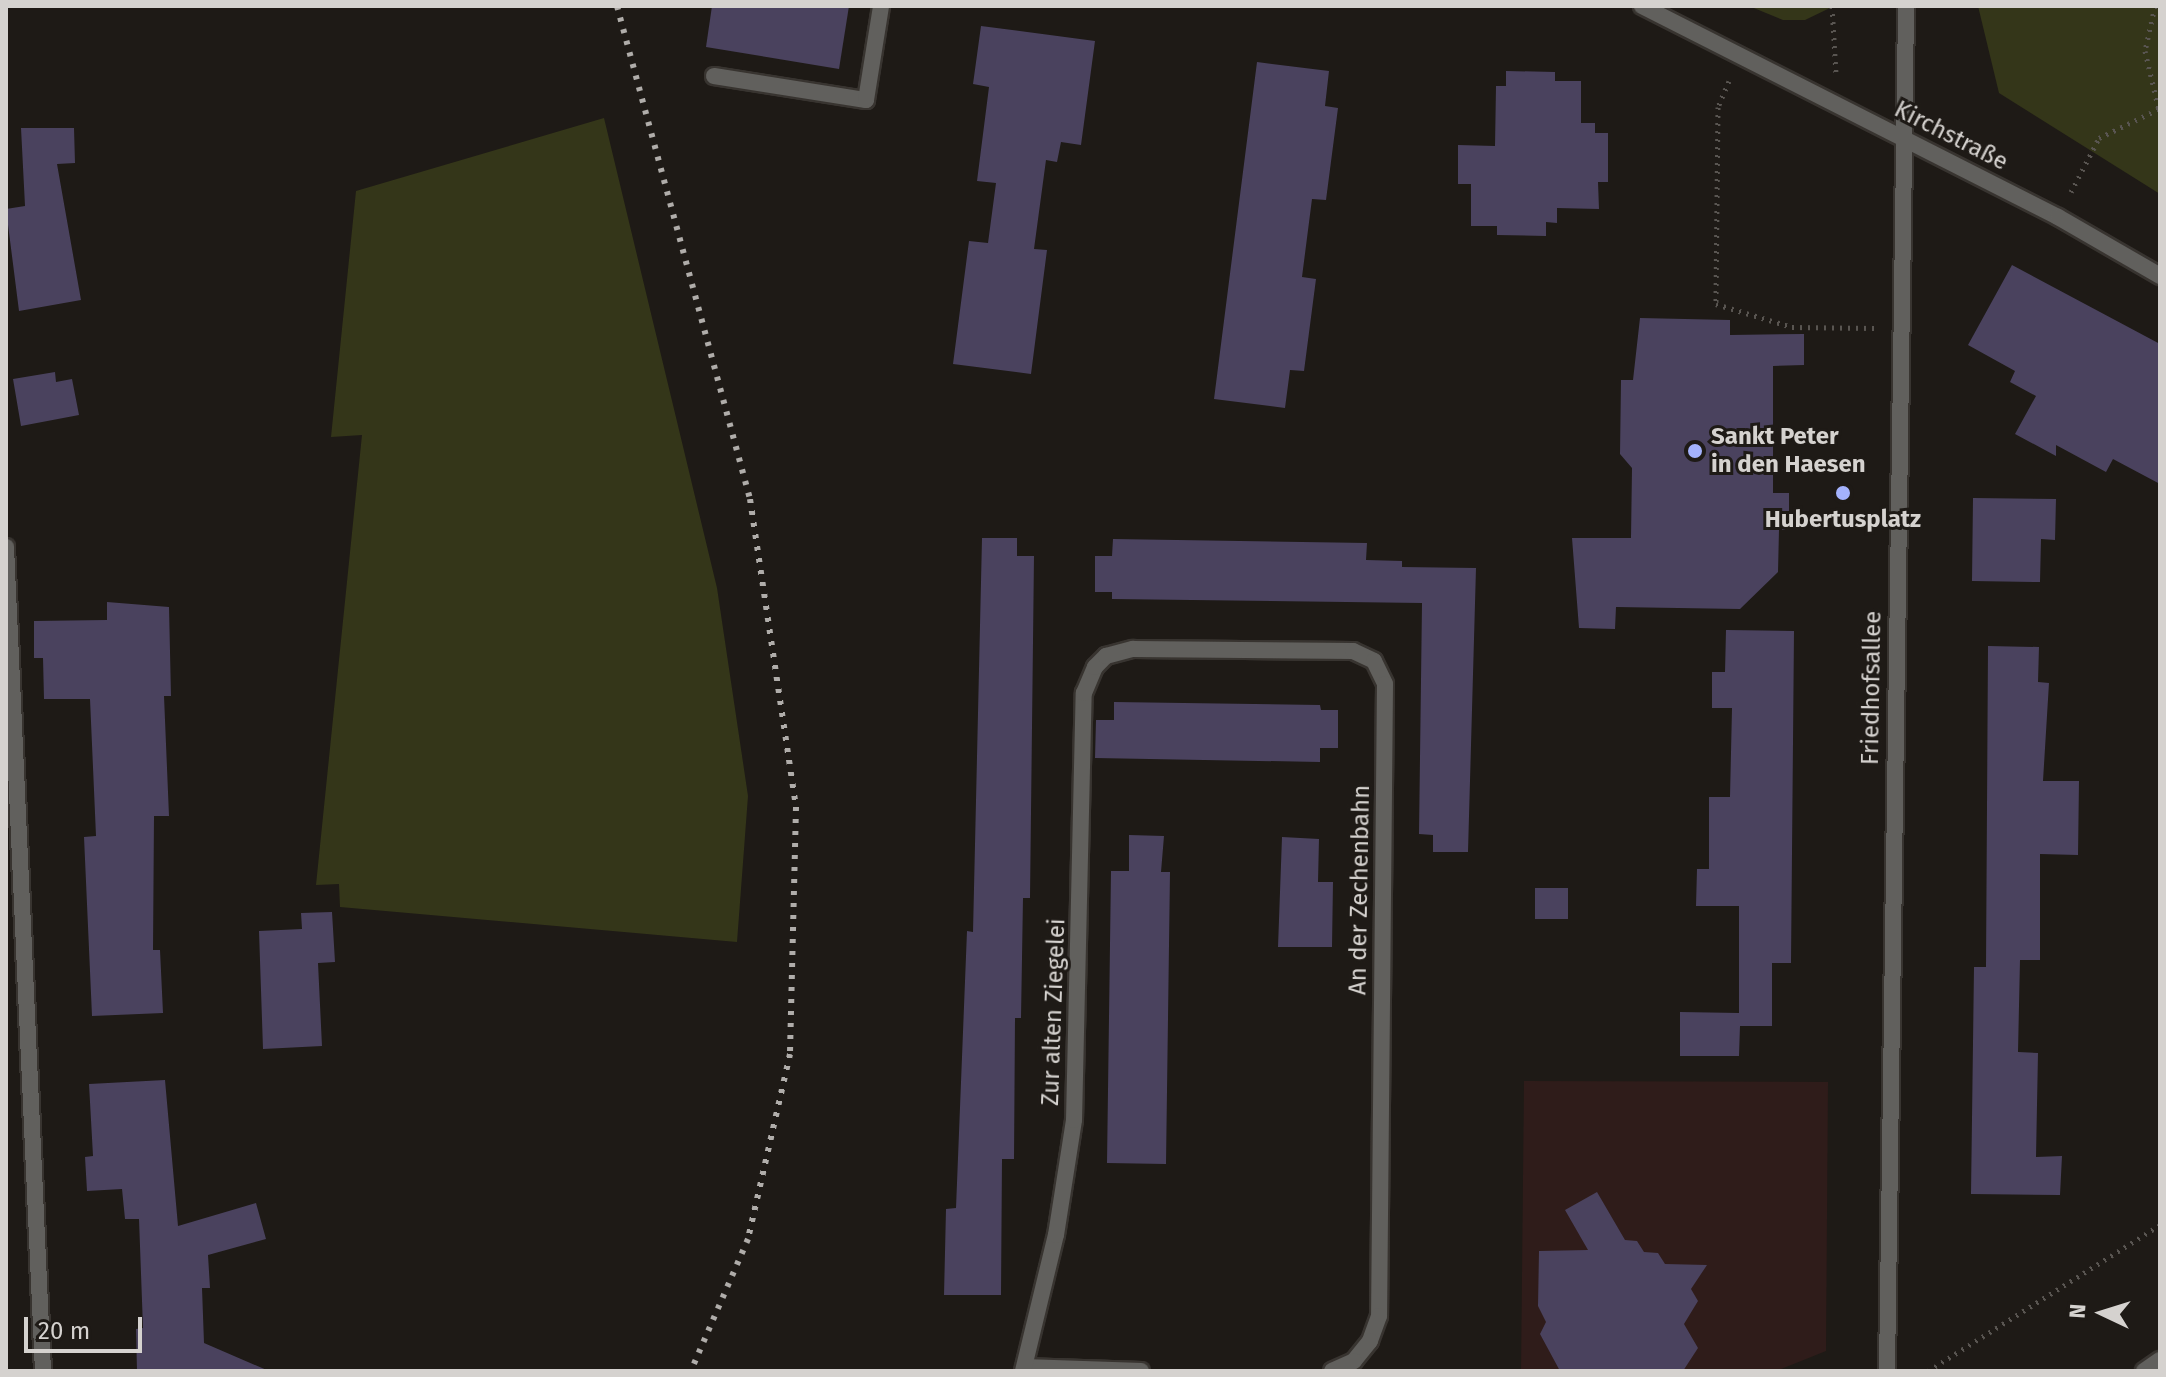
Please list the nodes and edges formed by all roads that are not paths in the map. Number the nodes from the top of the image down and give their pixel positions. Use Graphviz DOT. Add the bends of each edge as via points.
graph roads {
  1 [pos="881,6"];
  2 [pos="1642,6"];
  3 [pos="1906,6"];
  4 [pos="714,76"];
  5 [pos="1908,142"];
  6 [pos="2160,276"];
  7 [pos="6,547"];
  8 [pos="1106,656"];
  9 [pos="2160,1360"];
  10 [pos="1024,1369"];
  11 [pos="43,1371"];
  12 [pos="1141,1371"];
  13 [pos="1332,1371"];
  14 [pos="1887,1371"];
  15 [pos="2144,1371"];
  1 -- 4 [label="street" via="866,100"];
  2 -- 5 [label="street, Kirchstraße"];
  3 -- 5 [label="street, Friedhofsallee"];
  5 -- 6 [label="street, Kirchstraße" via="2058,217"];
  5 -- 14 [label="street, Friedhofsallee"];
  7 -- 11 [label="street"];
  8 -- 10 [label="street, Zur alten Ziegelei" via="1084,693 1074,1120 1056,1235"];
  8 -- 13 [label="street, An der Zechenbahn" via="1133,649 1353,651 1374,661 1385,684 1379,1316 1370,1341 1354,1361"];
  9 -- 15 [label="street"];
  10 -- 12 [label="street"];
}
